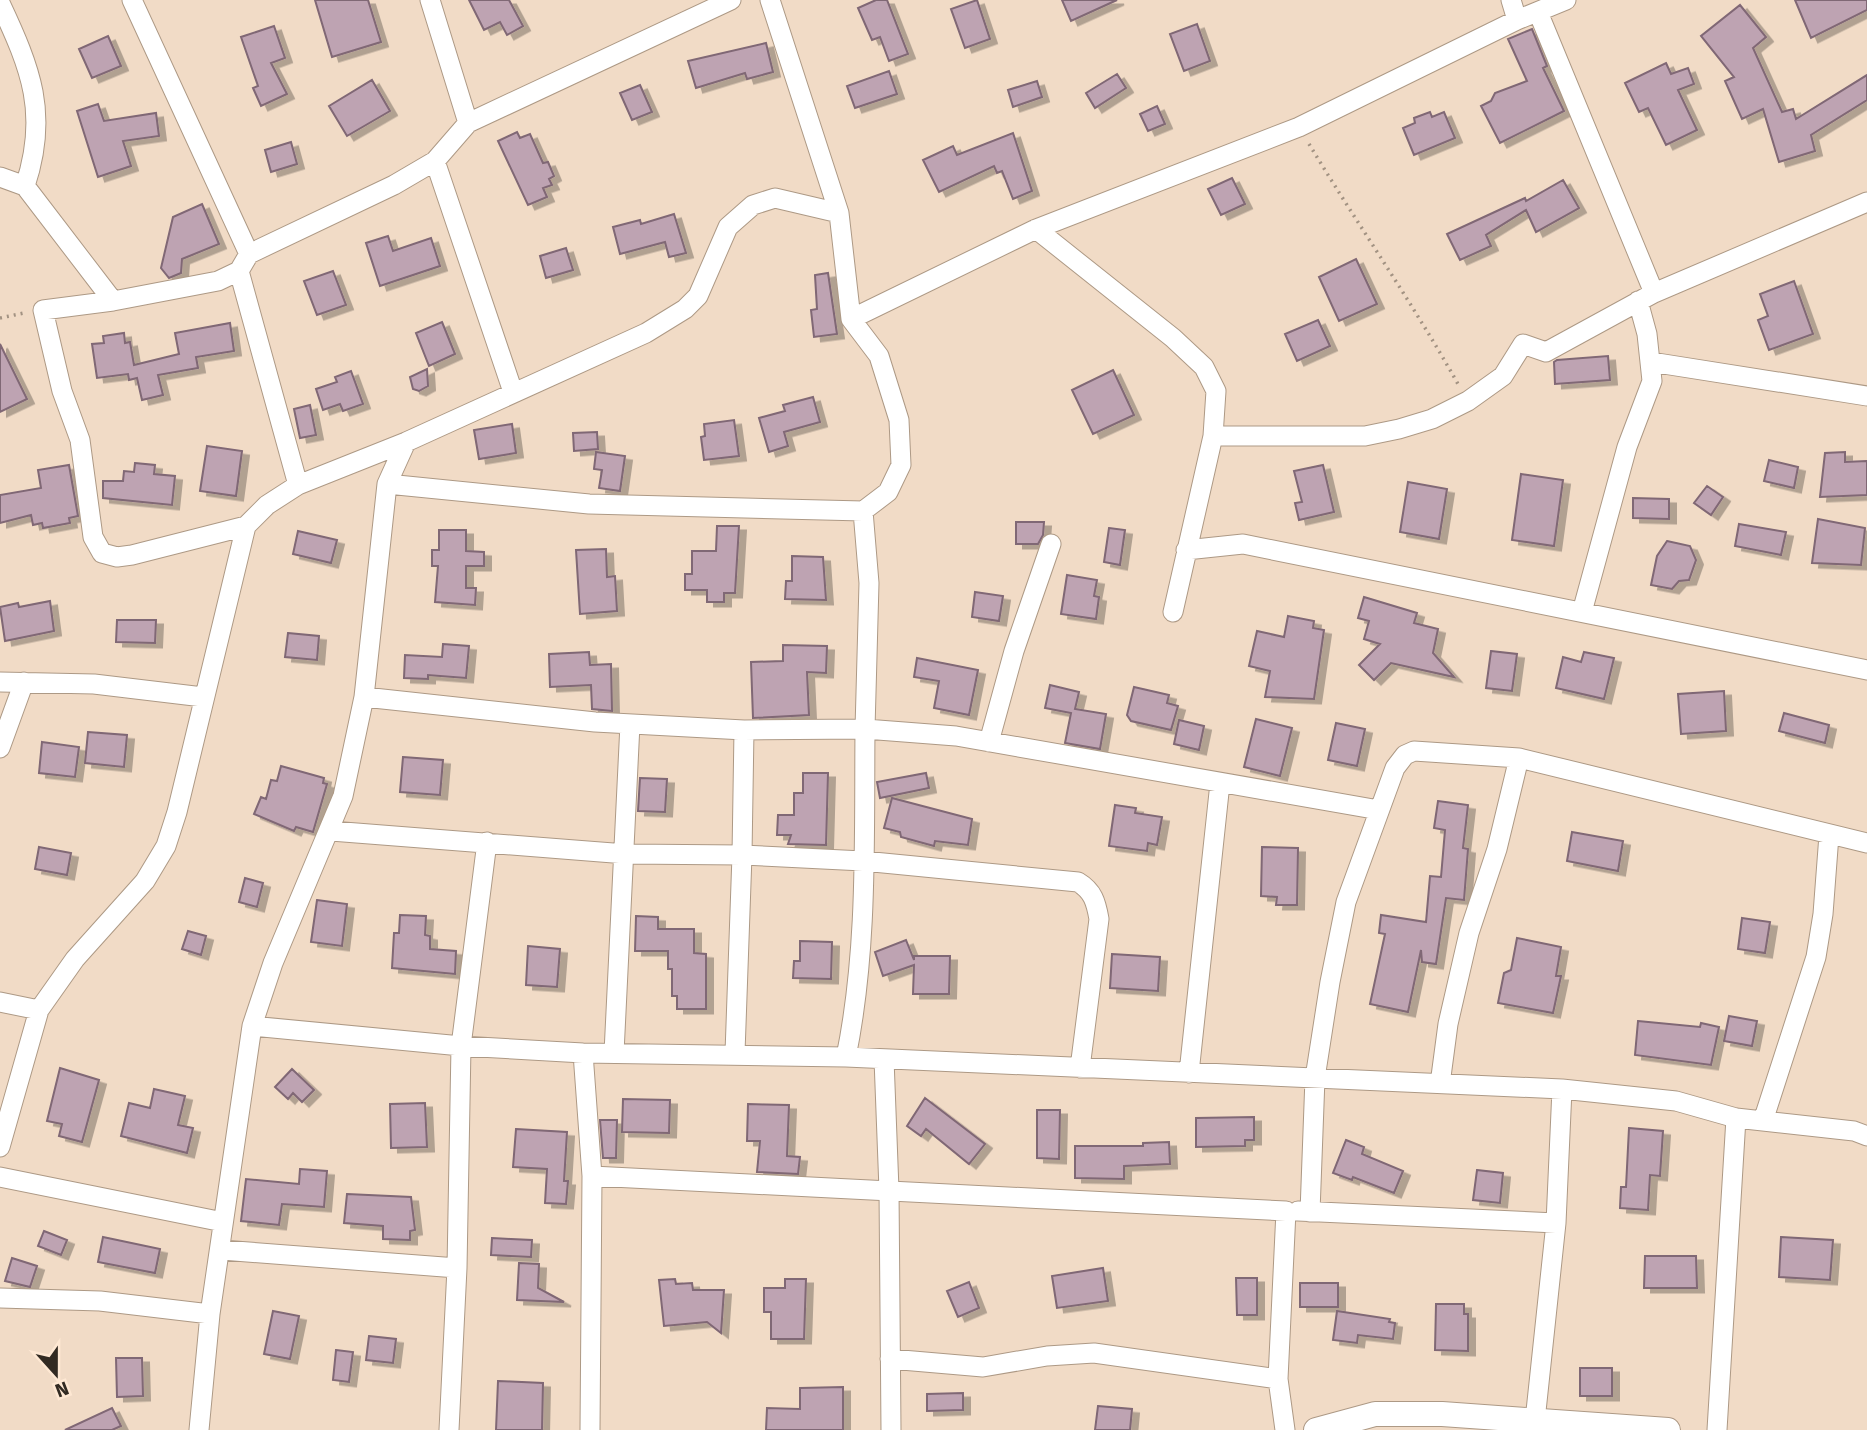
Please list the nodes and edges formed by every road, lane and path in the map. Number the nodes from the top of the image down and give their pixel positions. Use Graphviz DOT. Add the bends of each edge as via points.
graph roads {
  1 [pos="132,0"];
  2 [pos="430,0"];
  3 [pos="731,0"];
  4 [pos="770,0"];
  5 [pos="1511,0"];
  6 [pos="1566,0"];
  7 [pos="0,3"];
  8 [pos="1538,12"];
  9 [pos="1517,20"];
  10 [pos="468,123"];
  11 [pos="1300,127"];
  12 [pos="435,160"];
  13 [pos="0,177"];
  14 [pos="24,186"];
  15 [pos="1867,202"];
  16 [pos="839,212"];
  17 [pos="1036,229"];
  18 [pos="249,254"];
  19 [pos="239,271"];
  20 [pos="1646,297"];
  21 [pos="113,301"];
  22 [pos="851,319"];
  23 [pos="1651,362"];
  24 [pos="513,392"];
  25 [pos="1867,396"];
  26 [pos="1468,401"];
  27 [pos="1213,436"];
  28 [pos="406,442"];
  29 [pos="387,484"];
  30 [pos="298,485"];
  31 [pos="863,511"];
  32 [pos="246,526"];
  33 [pos="1051,544"];
  34 [pos="1186,550"];
  35 [pos="1173,612"];
  36 [pos="1582,612"];
  37 [pos="1867,670"];
  38 [pos="0,682"];
  39 [pos="24,682"];
  40 [pos="203,696"];
  41 [pos="364,697"];
  42 [pos="630,724"];
  43 [pos="865,729"];
  44 [pos="744,730"];
  45 [pos="989,742"];
  46 [pos="0,748"];
  47 [pos="1519,758"];
  48 [pos="1220,783"];
  49 [pos="1379,810"];
  50 [pos="331,831"];
  51 [pos="1829,835"];
  52 [pos="487,842"];
  53 [pos="1867,843"];
  54 [pos="626,854"];
  55 [pos="742,855"];
  56 [pos="863,861"];
  57 [pos="0,1002"];
  58 [pos="38,1010"];
  59 [pos="252,1026"];
  60 [pos="461,1046"];
  61 [pos="583,1053"];
  62 [pos="614,1053"];
  63 [pos="735,1053"];
  64 [pos="846,1057"];
  65 [pos="884,1059"];
  66 [pos="1080,1068"];
  67 [pos="1189,1073"];
  68 [pos="1315,1078"];
  69 [pos="1440,1084"];
  70 [pos="1562,1089"];
  71 [pos="1736,1118"];
  72 [pos="1763,1121"];
  73 [pos="1867,1136"];
  74 [pos="0,1147"];
  75 [pos="592,1176"];
  76 [pos="0,1177"];
  77 [pos="889,1190"];
  78 [pos="1286,1211"];
  79 [pos="1310,1212"];
  80 [pos="223,1222"];
  81 [pos="1556,1223"];
  82 [pos="222,1250"];
  83 [pos="457,1268"];
  84 [pos="0,1298"];
  85 [pos="210,1314"];
  86 [pos="890,1359"];
  87 [pos="1278,1379"];
  88 [pos="1534,1426"];
  89 [pos="199,1430"];
  90 [pos="449,1430"];
  91 [pos="590,1430"];
  92 [pos="891,1430"];
  93 [pos="1284,1430"];
  94 [pos="1316,1430"];
  95 [pos="1668,1430"];
  96 [pos="1717,1430"];
  1 -- 18 [label="street"];
  2 -- 10 [label="street"];
  3 -- 10 [label="street"];
  4 -- 16 [label="street"];
  5 -- 9 [label="street"];
  6 -- 8 [label="street"];
  7 -- 14 [label="street" via="23,52 38,114 36,153"];
  8 -- 9 [label="street"];
  8 -- 20 [label="street"];
  9 -- 11 [label="street"];
  10 -- 12 [label="street"];
  11 -- 17 [label="street"];
  11 -- 26 [label="path" via="1359,226 1414,305"];
  12 -- 18 [label="street" via="394,185"];
  12 -- 24 [label="street"];
  13 -- 14 [label="street"];
  14 -- 21 [label="street"];
  15 -- 20 [label="street"];
  16 -- 22 [label="street"];
  16 -- 24 [label="street" via="775,198 753,205 728,227 698,296 685,309 646,332"];
  17 -- 22 [label="street"];
  17 -- 27 [label="street" via="1204,367 1216,391"];
  18 -- 19 [label="street"];
  19 -- 21 [label="street" via="218,281"];
  19 -- 30 [label="street"];
  20 -- 23 [label="street"];
  20 -- 26 [label="street" via="1546,352 1523,344 1503,376"];
  21 -- 32 [label="street" via="43,310 62,391 80,440 93,537 102,553 132,555"];
  22 -- 31 [label="street" via="879,356 899,420 901,466 888,492"];
  23 -- 25 [label="street"];
  23 -- 36 [label="street" via="1649,393 1627,447"];
  24 -- 28 [label="street"];
  26 -- 27 [label="street" via="1432,419 1365,436"];
  27 -- 34 [label="street"];
  28 -- 29 [label="street"];
  28 -- 30 [label="street"];
  29 -- 31 [label="street" via="589,504"];
  29 -- 41 [label="street"];
  30 -- 32 [label="street"];
  31 -- 43 [label="street" via="869,583"];
  32 -- 40 [label="street"];
  33 -- 45 [label="street"];
  34 -- 35 [label="street"];
  34 -- 36 [label="street" via="1243,544"];
  36 -- 37 [label="street"];
  38 -- 39 [label="street"];
  39 -- 40 [label="street"];
  39 -- 46 [label="street"];
  40 -- 58 [label="street" via="166,846 145,881 75,959"];
  41 -- 42 [label="street"];
  41 -- 50 [label="street"];
  42 -- 44 [label="street"];
  42 -- 54 [label="street"];
  43 -- 44 [label="street"];
  43 -- 45 [label="street"];
  43 -- 56 [label="street"];
  44 -- 55 [label="street"];
  45 -- 48 [label="street"];
  47 -- 49 [label="street" via="1414,751 1399,761"];
  47 -- 51 [label="street"];
  47 -- 69 [label="street" via="1497,849 1469,933"];
  48 -- 49 [label="street"];
  48 -- 67 [label="street"];
  49 -- 68 [label="street" via="1346,902"];
  50 -- 52 [label="street"];
  50 -- 59 [label="street" via="272,963"];
  51 -- 53 [label="street"];
  51 -- 72 [label="street" via="1816,957"];
  52 -- 54 [label="street"];
  52 -- 60 [label="street"];
  54 -- 55 [label="street"];
  54 -- 62 [label="street"];
  55 -- 56 [label="street"];
  55 -- 63 [label="street"];
  56 -- 64 [label="street" via="857,1003"];
  56 -- 66 [label="street" via="1078,882 1087,888 1099,919"];
  57 -- 58 [label="street"];
  58 -- 74 [label="street"];
  59 -- 60 [label="street"];
  59 -- 80 [label="street"];
  60 -- 61 [label="street"];
  60 -- 83 [label="street"];
  61 -- 62 [label="street"];
  61 -- 75 [label="street"];
  62 -- 63 [label="street"];
  63 -- 64 [label="street"];
  64 -- 65 [label="street"];
  65 -- 66 [label="street"];
  65 -- 77 [label="street"];
  66 -- 67 [label="street"];
  67 -- 68 [label="street"];
  68 -- 69 [label="street"];
  68 -- 79 [label="street"];
  69 -- 70 [label="street"];
  70 -- 71 [label="street" via="1676,1101"];
  70 -- 81 [label="street"];
  71 -- 72 [label="street"];
  71 -- 96 [label="street"];
  72 -- 73 [label="street"];
  75 -- 77 [label="street"];
  75 -- 91 [label="street"];
  76 -- 80 [label="street"];
  77 -- 78 [label="street"];
  77 -- 86 [label="street"];
  78 -- 79 [label="street"];
  78 -- 87 [label="street"];
  79 -- 81 [label="street"];
  80 -- 82 [label="street"];
  81 -- 88 [label="street"];
  82 -- 83 [label="street"];
  82 -- 85 [label="street"];
  83 -- 90 [label="street"];
  84 -- 85 [label="street" via="100,1301"];
  85 -- 89 [label="street"];
  86 -- 87 [label="street" via="983,1367 1094,1353"];
  86 -- 92 [label="street"];
  87 -- 93 [label="street"];
  88 -- 94 [label="street" via="1442,1414 1375,1414"];
  88 -- 95 [label="street"];
}
